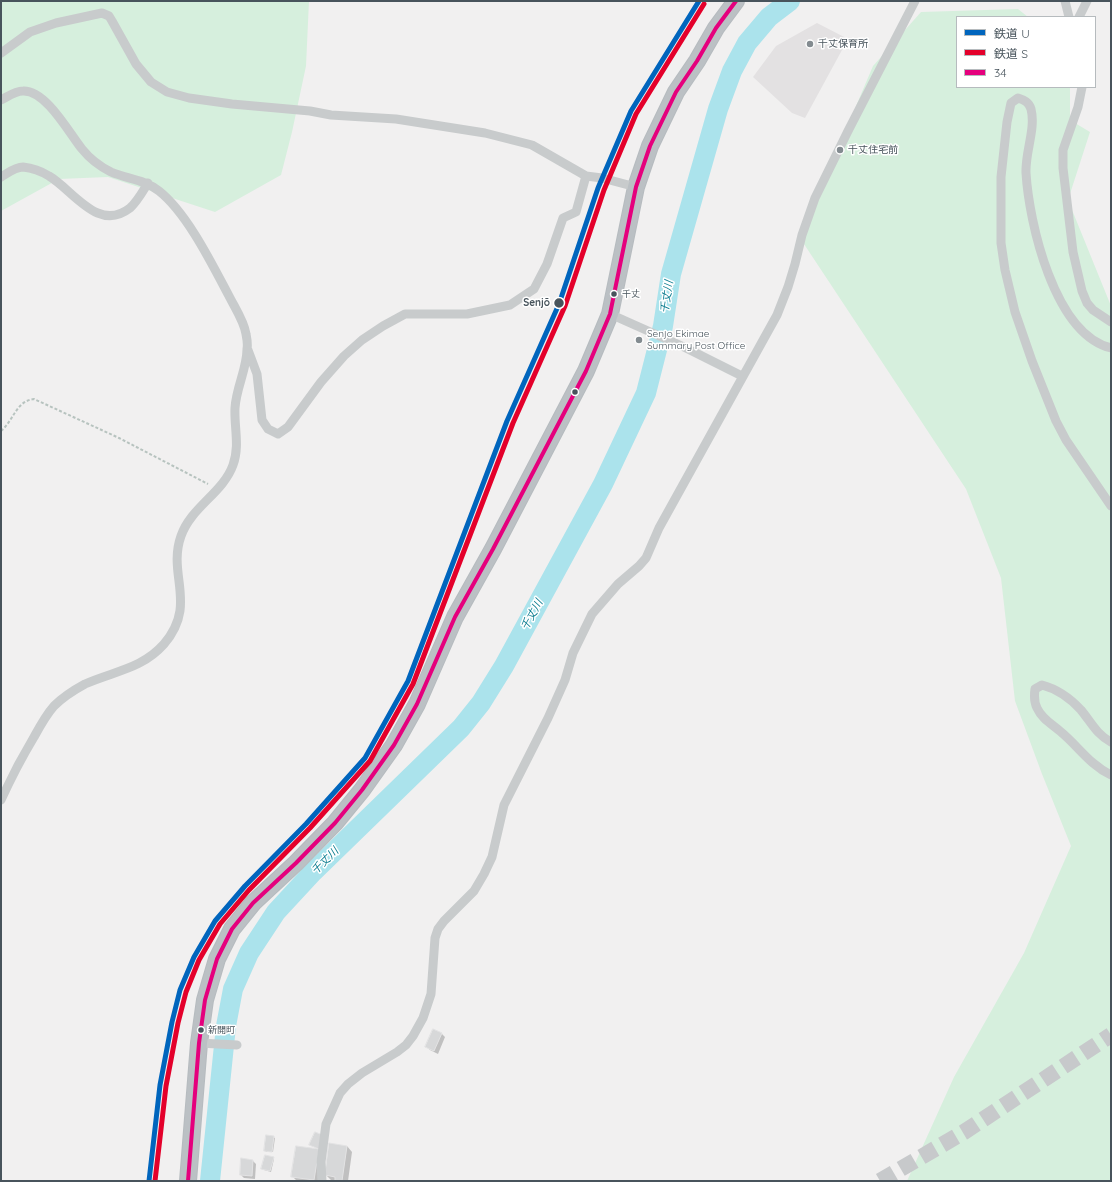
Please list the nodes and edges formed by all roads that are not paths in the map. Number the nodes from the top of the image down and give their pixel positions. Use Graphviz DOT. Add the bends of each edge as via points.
graph roads {
  1 [pos="736,1"];
  2 [pos="915,1"];
  3 [pos="1065,1"];
  4 [pos="1087,1"];
  5 [pos="1069,16"];
  6 [pos="1080,16"];
  7 [pos="1,53"];
  8 [pos="1082,88"];
  9 [pos="1,100"];
  10 [pos="586,176"];
  11 [pos="1,177"];
  12 [pos="148,183"];
  13 [pos="636,187"];
  14 [pos="610,314"];
  15 [pos="1111,322"];
  16 [pos="248,348"];
  17 [pos="1111,348"];
  18 [pos="742,376"];
  19 [pos="1111,506"];
  20 [pos="1111,742"];
  21 [pos="1111,775"];
  22 [pos="1,800"];
  23 [pos="204,1043"];
  24 [pos="237,1045"];
  25 [pos="188,1181"];
  26 [pos="322,1181"];
  1 -- 13 [label="highway" via="676,92 650,146"];
  2 -- 18 [label="street" via="815,198 779,308"];
  3 -- 5 [label="street"];
  4 -- 6 [label="street"];
  7 -- 10 [label="street" via="30,32 56,23 102,13 109,16 136,64 151,82 167,92 218,102 331,115 396,119 485,133 532,145"];
  8 -- 15 [label="street" via="1063,150 1073,252 1087,303"];
  9 -- 12 [label="street" via="23,91 39,96 93,161 114,174"];
  10 -- 13 [label="street"];
  10 -- 16 [label="street" via="576,212 563,218 534,289 510,305 467,314 405,314 383,326 344,356 288,427 278,434 268,429 262,420 257,374"];
  11 -- 12 [label="street" via="22,167 36,169 50,176 81,204 100,214 113,215 131,207"];
  12 -- 16 [label="street" via="172,203 205,251 242,320"];
  13 -- 14 [label="highway"];
  14 -- 18 [label="street"];
  14 -- 23 [label="highway" via="586,371 455,617 417,704 394,745 335,823 253,903 232,929 217,959 205,1000"];
  16 -- 22 [label="street" via="235,409 237,447 234,462 218,489 195,512 181,534 177,562 181,610 172,634 153,655 139,664 86,684 55,705 27,749"];
  17 -- 19 [label="street" via="1091,338 1077,327 1062,304 1046,268 1031,210 1026,172 1031,108 1027,102 1018,98 1011,104 1007,122 1001,177 1005,270 1015,312 1056,421"];
  18 -- 26 [label="street" via="659,528 646,558 604,599 585,628 548,718 504,805 492,858 474,891 438,929 435,938 431,994 423,1018 413,1036 406,1045 362,1073 340,1093 326,1124 321,1162"];
  20 -- 21 [label="street" via="1093,728 1069,699 1042,684 1035,689 1034,698 1043,716 1088,759"];
  23 -- 24 [label="street"];
  23 -- 25 [label="highway"];
}
